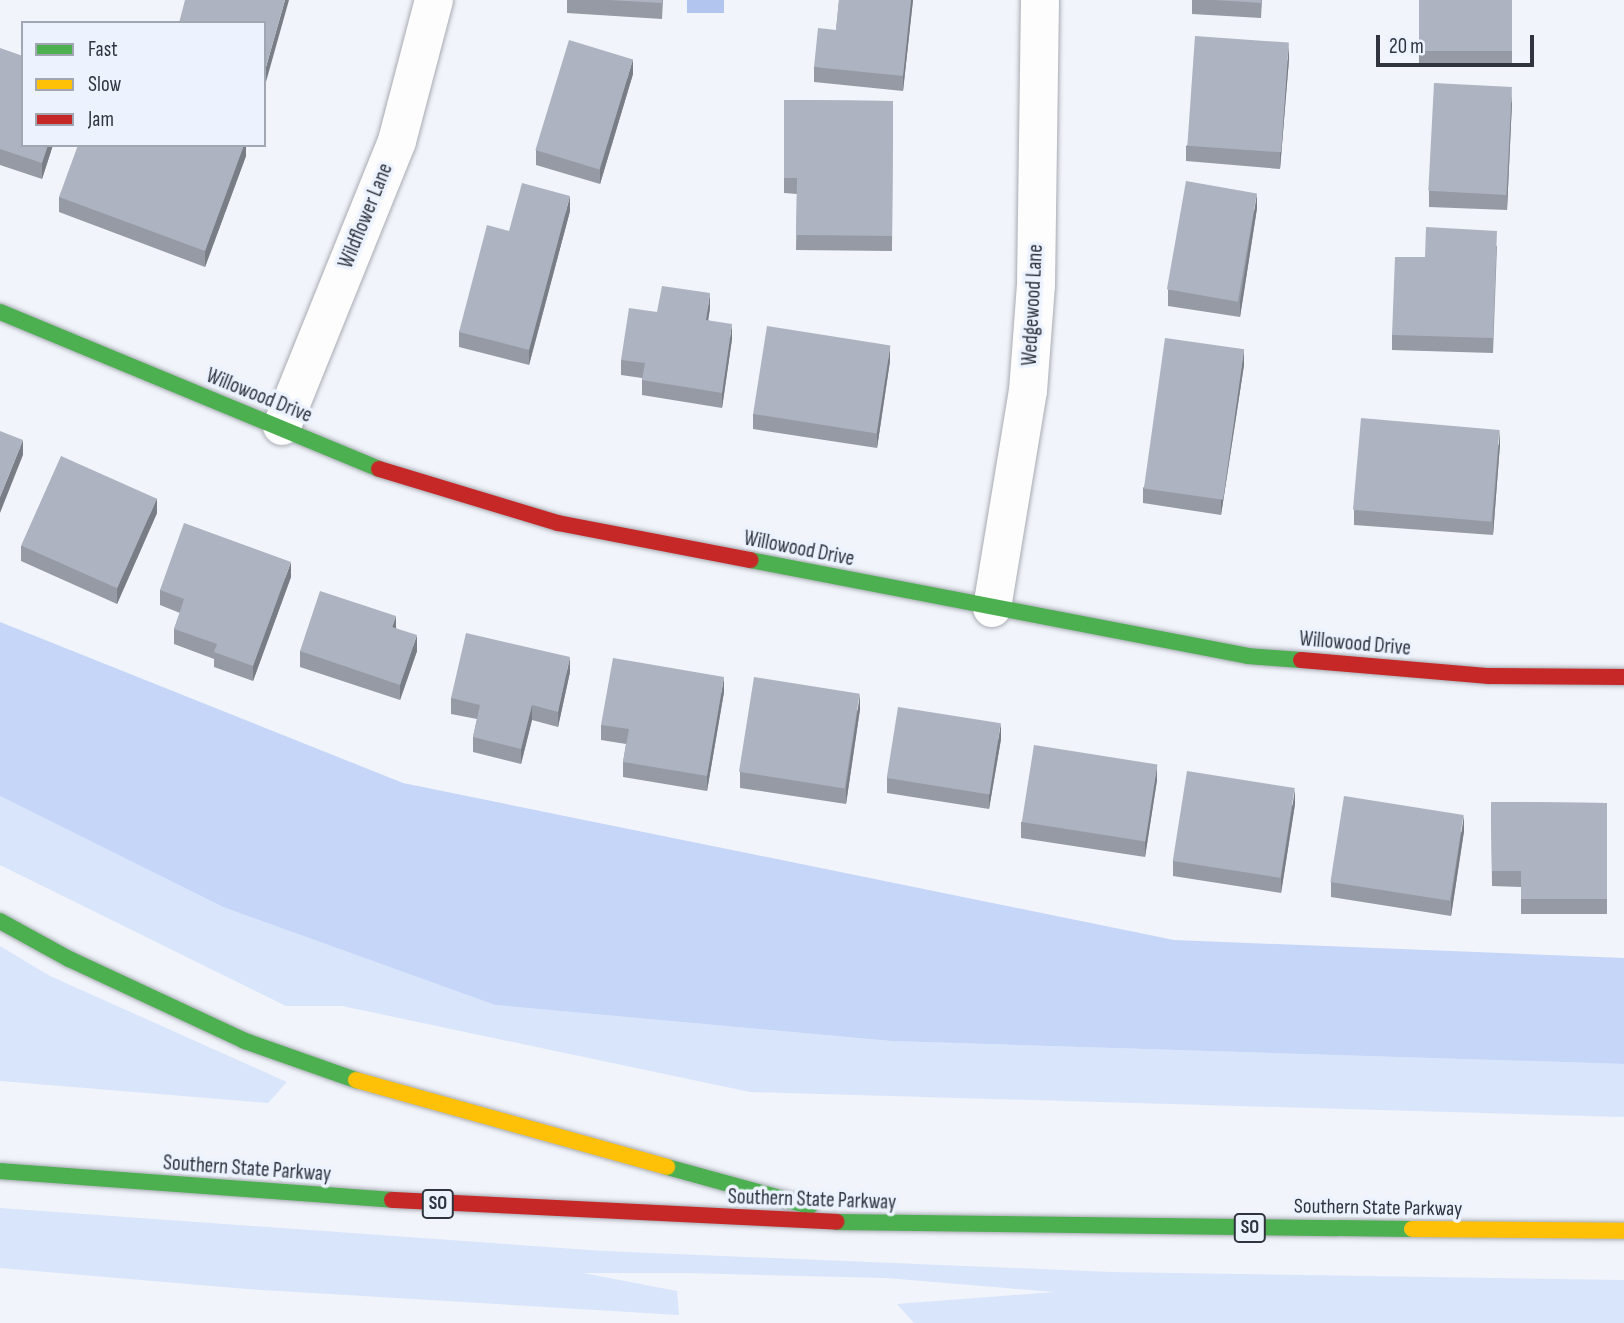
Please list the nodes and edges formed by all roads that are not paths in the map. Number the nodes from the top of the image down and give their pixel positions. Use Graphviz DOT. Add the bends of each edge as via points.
graph roads {
  1 [pos="434,0"];
  2 [pos="1040,0"];
  3 [pos="0,312"];
  4 [pos="282,426"];
  5 [pos="992,608"];
  6 [pos="1624,677"];
  7 [pos="0,921"];
  8 [pos="0,1171"];
  9 [pos="876,1224"];
  10 [pos="1624,1231"];
  1 -- 4 [label="street, Wildflower Lane" via="397,141"];
  2 -- 5 [label="street, Wedgewood Lane" via="1036,285 1028,391"];
  3 -- 4 [label="main road, Willowood Drive"];
  4 -- 5 [label="main road, Willowood Drive" via="382,470 558,523"];
  5 -- 6 [label="main road, Willowood Drive" via="1248,656 1489,676"];
  7 -- 9 [label="main road" via="69,959 244,1041 399,1095"];
  8 -- 9 [label="main road, Southern State Parkway / SO" via="458,1205"];
  9 -- 10 [label="main road, Southern State Parkway / SO"];
}
